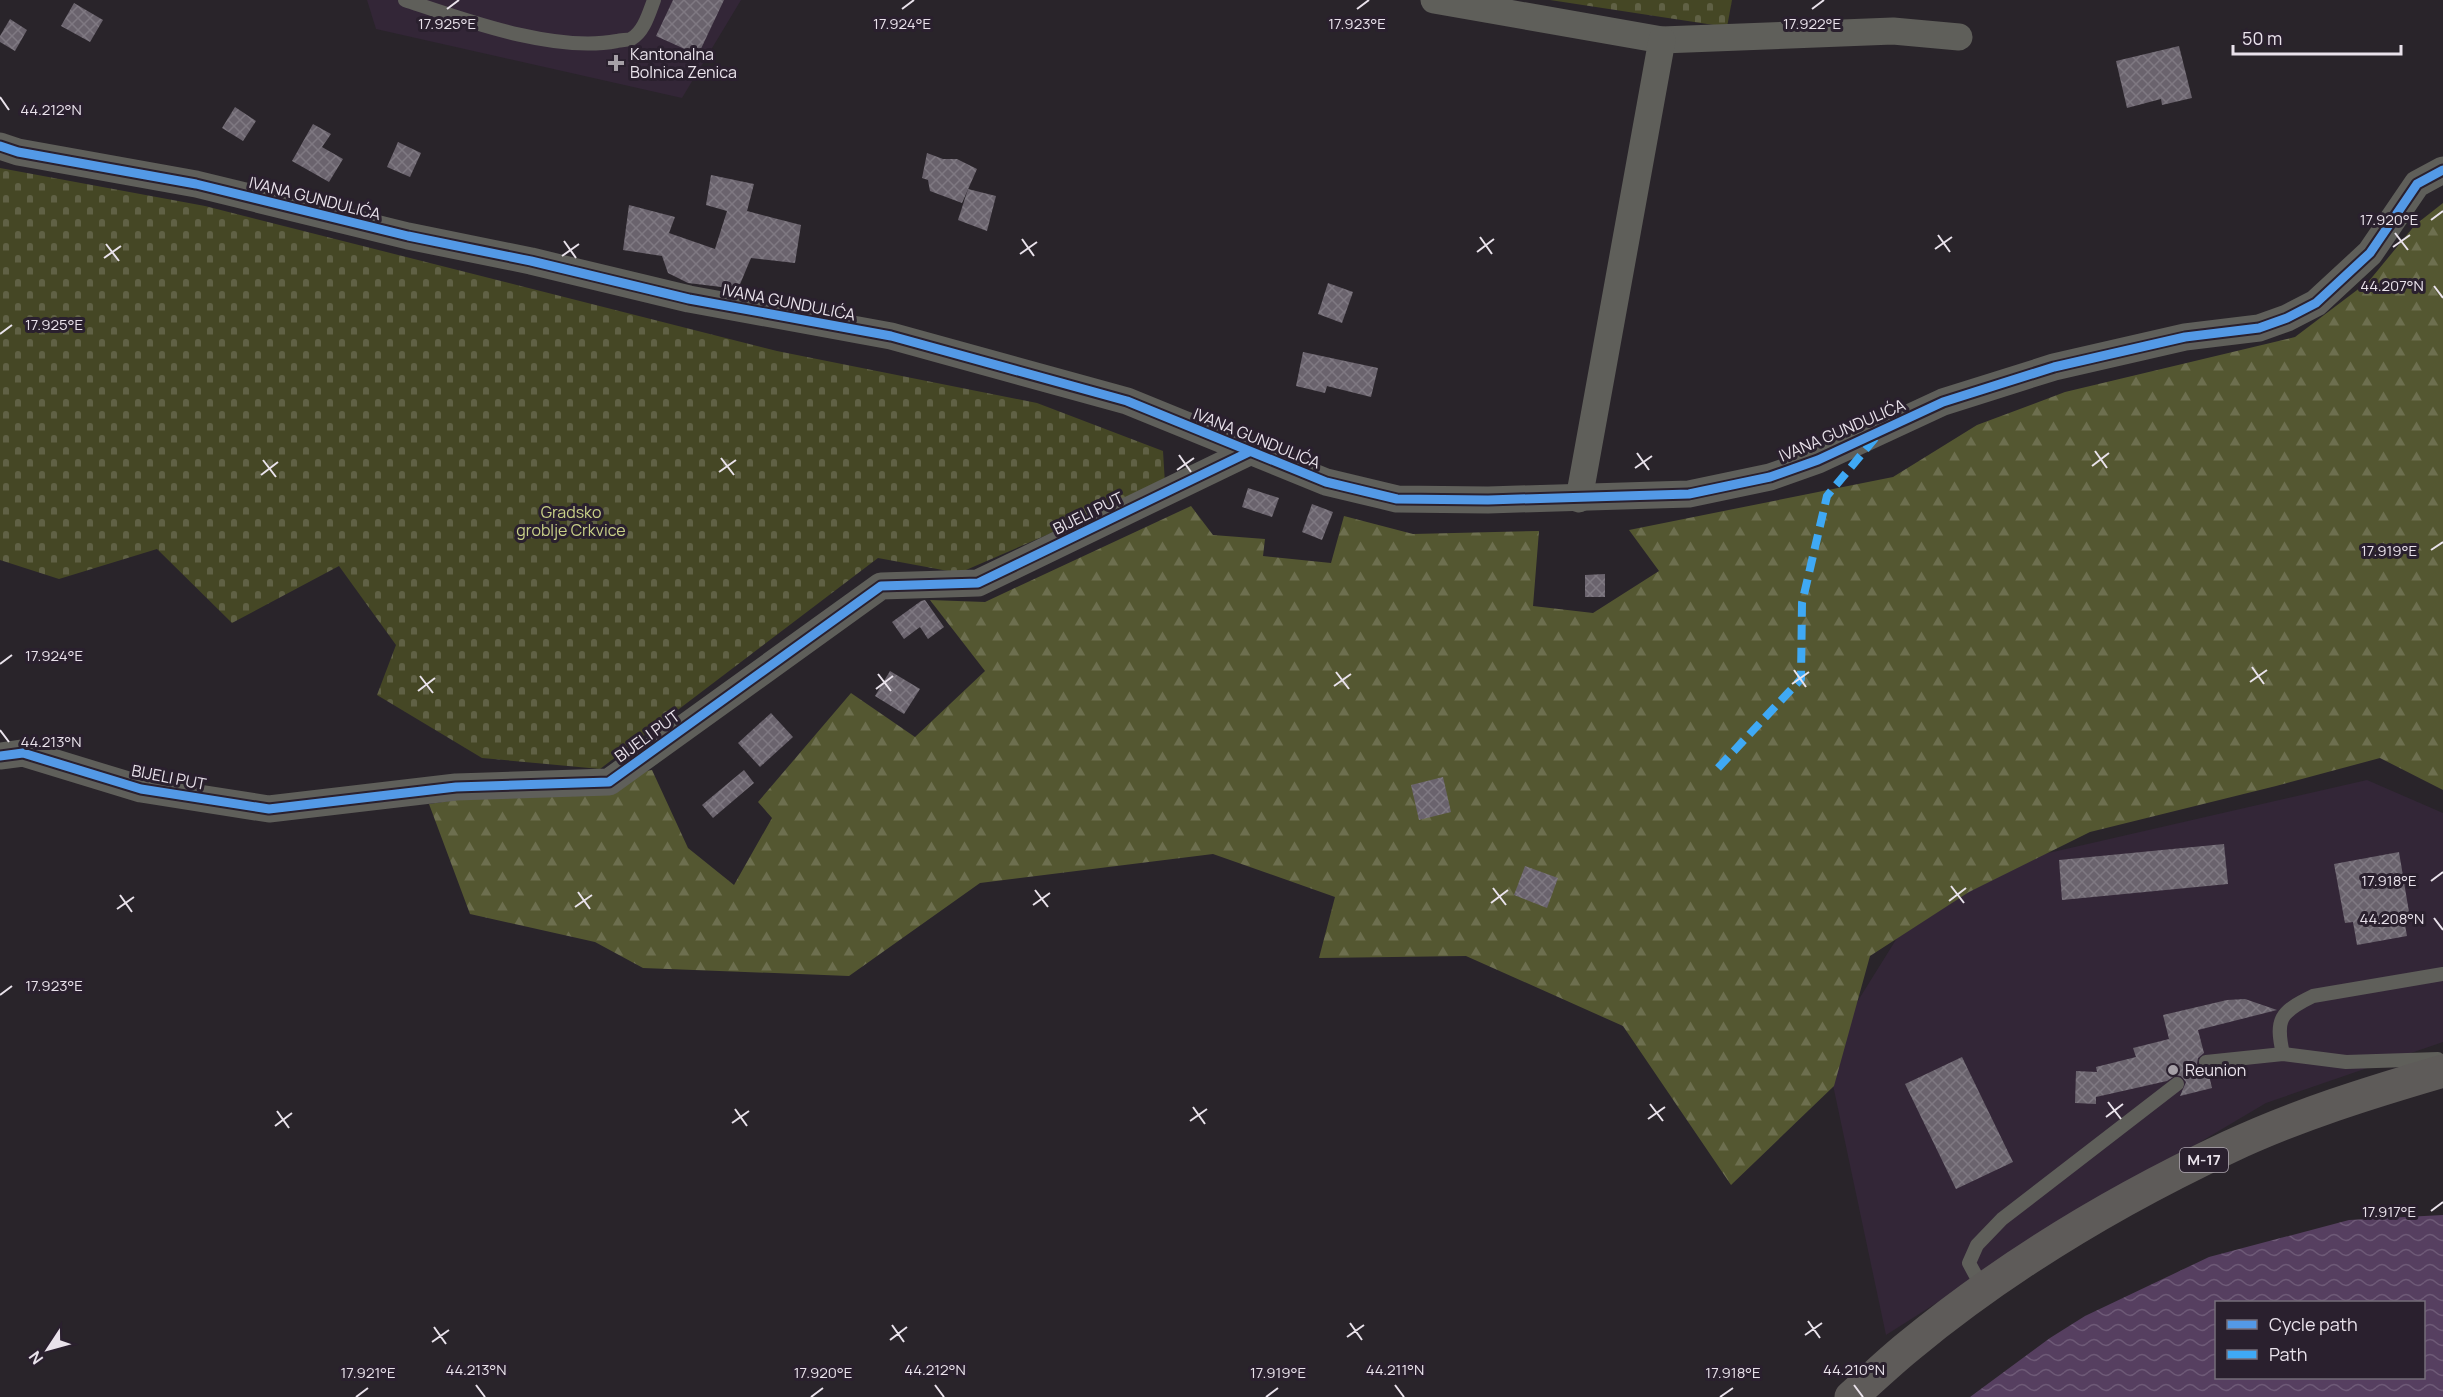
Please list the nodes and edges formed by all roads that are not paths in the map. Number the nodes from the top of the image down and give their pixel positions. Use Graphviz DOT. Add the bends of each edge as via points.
graph roads {
  1 [pos="405,0"];
  2 [pos="654,0"];
  3 [pos="1434,0"];
  4 [pos="1959,37"];
  5 [pos="1662,40"];
  6 [pos="0,146"];
  7 [pos="2443,170"];
  8 [pos="1249,452"];
  9 [pos="1579,499"];
  10 [pos="0,756"];
  11 [pos="2443,974"];
  12 [pos="2283,1054"];
  13 [pos="2443,1058"];
  14 [pos="2206,1062"];
  15 [pos="2443,1071"];
  16 [pos="2177,1084"];
  17 [pos="1983,1289"];
  18 [pos="1851,1397"];
  1 -- 2 [label="lane" via="469,22 562,43 605,43 631,39 646,22"];
  3 -- 5 [label="street"];
  4 -- 5 [label="street" via="1893,31"];
  5 -- 9 [label="street"];
  6 -- 8 [label="street, IVANA GUNDULIĆA" via="196,184 689,299 891,336 1127,401"];
  7 -- 9 [label="street, IVANA GUNDULIĆA" via="2417,183 2370,253 2316,303 2287,318 2259,327 2185,337 2054,367 1943,402 1818,460 1770,477 1689,494"];
  8 -- 9 [label="street, IVANA GUNDULIĆA" via="1326,482 1397,499"];
  8 -- 10 [label="street, BIJELI PUT" via="978,583 881,586 609,782 456,787 268,809 141,789 23,753"];
  11 -- 12 [label="lane" via="2313,996 2294,1005 2281,1017 2278,1032"];
  12 -- 13 [label="lane" via="2346,1062"];
  12 -- 14 [label="lane"];
  15 -- 17 [label="highway, M-17" via="2380,1089 2230,1146 2134,1195"];
  16 -- 17 [label="lane" via="2001,1219 1977,1245 1969,1263"];
  17 -- 18 [label="highway, M-17"];
}
